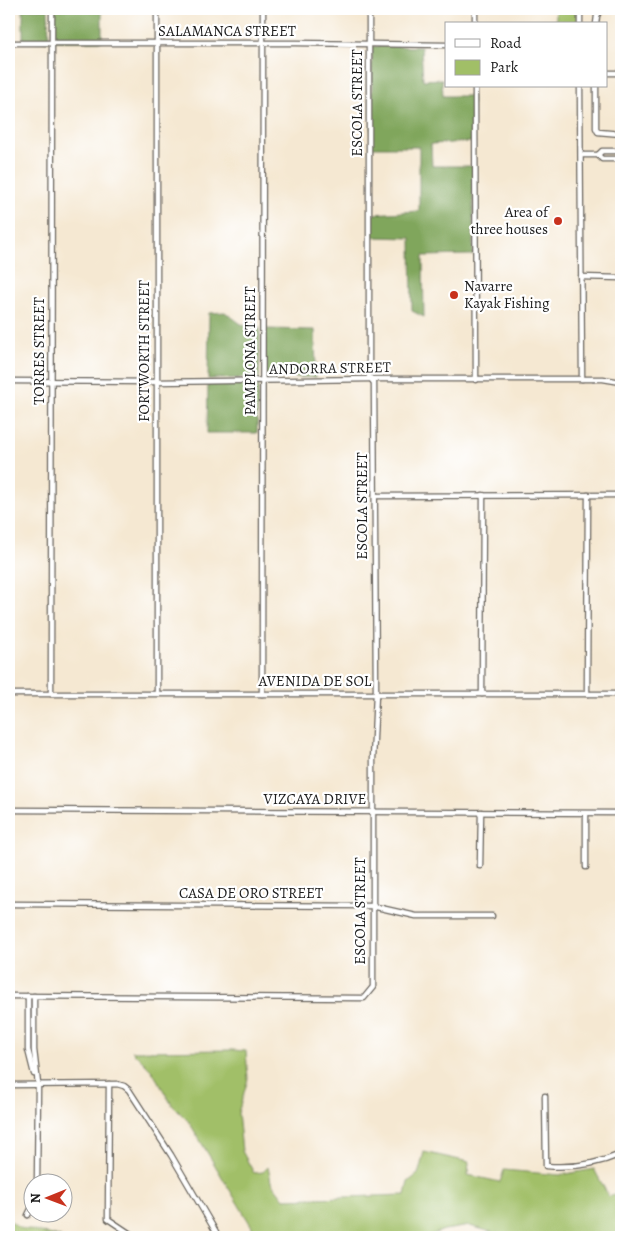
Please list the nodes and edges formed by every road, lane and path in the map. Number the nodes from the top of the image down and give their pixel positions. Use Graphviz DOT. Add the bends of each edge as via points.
graph roads {
  1 [pos="52,9"];
  2 [pos="157,9"];
  3 [pos="263,9"];
  4 [pos="369,9"];
  5 [pos="475,9"];
  6 [pos="580,9"];
  7 [pos="621,10"];
  8 [pos="475,22"];
  9 [pos="580,22"];
  10 [pos="596,22"];
  11 [pos="262,43"];
  12 [pos="9,44"];
  13 [pos="51,44"];
  14 [pos="157,44"];
  15 [pos="369,44"];
  16 [pos="445,45"];
  17 [pos="608,73"];
  18 [pos="621,73"];
  19 [pos="475,88"];
  20 [pos="580,88"];
  21 [pos="596,88"];
  22 [pos="621,134"];
  23 [pos="621,151"];
  24 [pos="581,154"];
  25 [pos="598,155"];
  26 [pos="621,159"];
  27 [pos="581,277"];
  28 [pos="621,278"];
  29 [pos="371,379"];
  30 [pos="582,379"];
  31 [pos="51,380"];
  32 [pos="476,380"];
  33 [pos="9,381"];
  34 [pos="262,381"];
  35 [pos="157,382"];
  36 [pos="621,382"];
  37 [pos="483,495"];
  38 [pos="588,495"];
  39 [pos="621,495"];
  40 [pos="375,496"];
  41 [pos="157,693"];
  42 [pos="9,694"];
  43 [pos="51,694"];
  44 [pos="262,694"];
  45 [pos="376,694"];
  46 [pos="482,694"];
  47 [pos="587,694"];
  48 [pos="621,694"];
  49 [pos="9,810"];
  50 [pos="374,812"];
  51 [pos="481,812"];
  52 [pos="586,814"];
  53 [pos="621,814"];
  54 [pos="480,866"];
  55 [pos="586,867"];
  56 [pos="9,904"];
  57 [pos="372,906"];
  58 [pos="492,916"];
  59 [pos="9,996"];
  60 [pos="31,996"];
  61 [pos="38,1084"];
  62 [pos="109,1084"];
  63 [pos="9,1085"];
  64 [pos="544,1096"];
  65 [pos="621,1154"];
  66 [pos="37,1174"];
  67 [pos="134,1237"];
  68 [pos="216,1237"];
  1 -- 13 [label="street, TORRES STREET"];
  2 -- 14 [label="street, FORTWORTH STREET"];
  3 -- 11 [label="street, PAMPLONA STREET"];
  4 -- 15 [label="street, ESCOLA STREET"];
  5 -- 8 [label="street"];
  6 -- 9 [label="street"];
  7 -- 10 [label="street" via="600,10"];
  11 -- 14 [label="street, SALAMANCA STREET"];
  11 -- 15 [label="street, SALAMANCA STREET"];
  11 -- 34 [label="street, PAMPLONA STREET"];
  12 -- 13 [label="street, SALAMANCA STREET"];
  13 -- 14 [label="street, SALAMANCA STREET"];
  13 -- 31 [label="street, TORRES STREET"];
  14 -- 35 [label="street, FORTWORTH STREET"];
  15 -- 16 [label="street, SALAMANCA STREET"];
  15 -- 29 [label="street, ESCOLA STREET" via="368,376"];
  17 -- 18 [label="street"];
  19 -- 32 [label="street"];
  20 -- 24 [label="street"];
  21 -- 22 [label="street" via="598,132"];
  23 -- 25 [label="street" via="602,151"];
  24 -- 25 [label="street"];
  24 -- 27 [label="street"];
  25 -- 26 [label="street" via="602,159"];
  27 -- 28 [label="street"];
  27 -- 30 [label="street"];
  29 -- 32 [label="street, ANDORRA STREET"];
  29 -- 34 [label="street, ANDORRA STREET"];
  29 -- 40 [label="street, ESCOLA STREET" via="374,383"];
  30 -- 32 [label="street, ANDORRA STREET"];
  30 -- 36 [label="street, ANDORRA STREET"];
  31 -- 33 [label="street, ANDORRA STREET"];
  31 -- 35 [label="street, ANDORRA STREET"];
  31 -- 43 [label="street, TORRES STREET"];
  34 -- 35 [label="street, ANDORRA STREET"];
  34 -- 44 [label="street, PAMPLONA STREET"];
  35 -- 41 [label="street, FORTWORTH STREET"];
  37 -- 38 [label="street"];
  37 -- 40 [label="street"];
  37 -- 46 [label="street"];
  38 -- 39 [label="street"];
  38 -- 47 [label="street"];
  40 -- 45 [label="street, ESCOLA STREET"];
  41 -- 43 [label="street, AVENIDA DE SOL"];
  41 -- 44 [label="street, AVENIDA DE SOL"];
  42 -- 43 [label="street, AVENIDA DE SOL"];
  44 -- 45 [label="street, AVENIDA DE SOL"];
  45 -- 46 [label="street, AVENIDA DE SOL"];
  45 -- 50 [label="street, ESCOLA STREET"];
  46 -- 47 [label="street, AVENIDA DE SOL"];
  47 -- 48 [label="street, AVENIDA DE SOL"];
  49 -- 50 [label="street, VIZCAYA DRIVE"];
  50 -- 51 [label="street, VIZCAYA DRIVE"];
  50 -- 57 [label="street, ESCOLA STREET"];
  51 -- 52 [label="street, VIZCAYA DRIVE"];
  51 -- 54 [label="street"];
  52 -- 53 [label="street, VIZCAYA DRIVE"];
  52 -- 55 [label="street"];
  56 -- 57 [label="street, CASA DE ORO STREET"];
  57 -- 58 [label="street, CASA DE ORO STREET" via="416,916"];
  57 -- 60 [label="street, ESCOLA STREET" via="373,987 364,998"];
  59 -- 60 [label="street"];
  60 -- 61 [label="street" via="28,1055"];
  61 -- 62 [label="street"];
  61 -- 63 [label="street"];
  61 -- 66 [label="street"];
  62 -- 67 [label="street" via="108,1219"];
  62 -- 68 [label="street" via="129,1090 172,1155"];
  64 -- 65 [label="street" via="546,1166 571,1166"];
}
